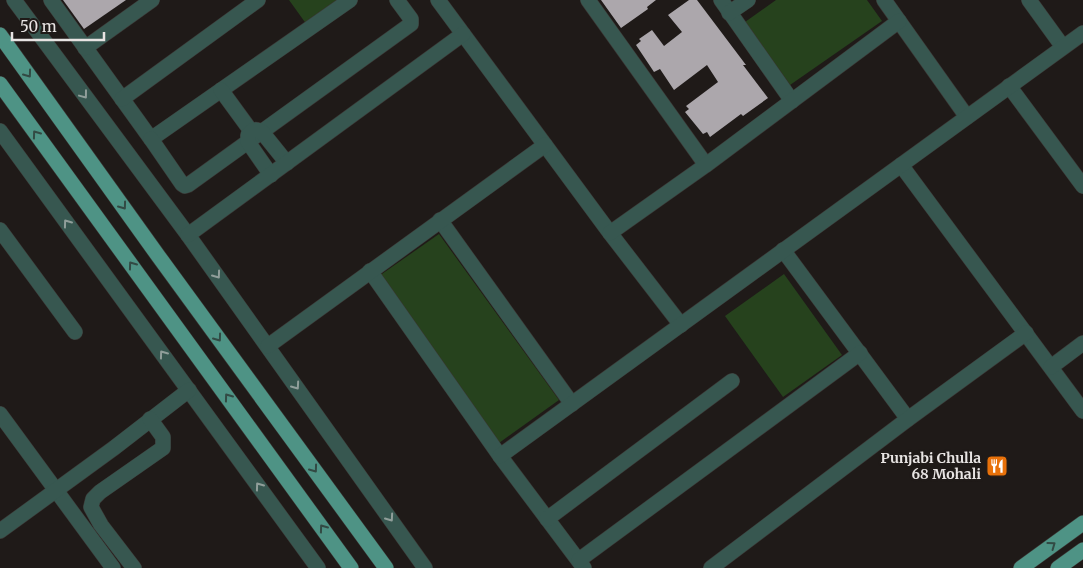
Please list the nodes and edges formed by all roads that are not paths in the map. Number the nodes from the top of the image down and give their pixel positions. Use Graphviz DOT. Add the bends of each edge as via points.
graph roads {
  1 [pos="14,0"];
  2 [pos="51,0"];
  3 [pos="152,0"];
  4 [pos="258,0"];
  5 [pos="350,0"];
  6 [pos="397,0"];
  7 [pos="438,0"];
  8 [pos="588,0"];
  9 [pos="720,0"];
  10 [pos="748,0"];
  11 [pos="884,0"];
  12 [pos="1029,0"];
  13 [pos="132,4"];
  14 [pos="729,13"];
  15 [pos="899,21"];
  16 [pos="1083,33"];
  17 [pos="0,34"];
  18 [pos="463,34"];
  19 [pos="82,45"];
  20 [pos="1063,47"];
  21 [pos="0,84"];
  22 [pos="1009,86"];
  23 [pos="221,90"];
  24 [pos="122,99"];
  25 [pos="792,101"];
  26 [pos="967,117"];
  27 [pos="0,130"];
  28 [pos="254,135"];
  29 [pos="151,139"];
  30 [pos="545,146"];
  31 [pos="287,163"];
  32 [pos="706,165"];
  33 [pos="901,165"];
  34 [pos="271,175"];
  35 [pos="1083,186"];
  36 [pos="440,220"];
  37 [pos="0,230"];
  38 [pos="610,233"];
  39 [pos="188,235"];
  40 [pos="783,250"];
  41 [pos="370,271"];
  42 [pos="681,325"];
  43 [pos="75,332"];
  44 [pos="1026,333"];
  45 [pos="1083,344"];
  46 [pos="268,346"];
  47 [pos="860,354"];
  48 [pos="1051,367"];
  49 [pos="732,381"];
  50 [pos="189,390"];
  51 [pos="572,404"];
  52 [pos="1083,411"];
  53 [pos="0,414"];
  54 [pos="150,419"];
  55 [pos="908,419"];
  56 [pos="500,456"];
  57 [pos="56,491"];
  58 [pos="547,519"];
  59 [pos="1082,525"];
  60 [pos="0,531"];
  61 [pos="1083,550"];
  62 [pos="581,564"];
  63 [pos="113,568"];
  64 [pos="134,568"];
  65 [pos="318,568"];
  66 [pos="351,568"];
  67 [pos="386,568"];
  68 [pos="425,568"];
  69 [pos="711,568"];
  70 [pos="1021,568"];
  71 [pos="1058,568"];
  1 -- 39 [label="street, one-way"];
  2 -- 19 [label="street"];
  3 -- 13 [label="street"];
  4 -- 24 [label="street"];
  5 -- 23 [label="street"];
  6 -- 28 [label="street" via="411,19 411,24"];
  7 -- 18 [label="street"];
  8 -- 32 [label="street"];
  9 -- 14 [label="street"];
  10 -- 14 [label="street"];
  11 -- 15 [label="street"];
  12 -- 20 [label="street"];
  13 -- 19 [label="street"];
  14 -- 25 [label="street"];
  15 -- 25 [label="street"];
  15 -- 26 [label="street"];
  16 -- 20 [label="street"];
  17 -- 67 [label="main road, one-way"];
  18 -- 30 [label="street"];
  18 -- 31 [label="street"];
  19 -- 24 [label="street"];
  20 -- 22 [label="street"];
  66 -- 21 [label="main road, one-way"];
  22 -- 26 [label="street"];
  22 -- 35 [label="street"];
  23 -- 28 [label="street"];
  23 -- 29 [label="street"];
  24 -- 29 [label="street"];
  25 -- 32 [label="street"];
  26 -- 33 [label="street"];
  50 -- 27 [label="street, one-way"];
  28 -- 29 [label="street" via="185,186"];
  28 -- 31 [label="street"];
  28 -- 34 [label="street"];
  30 -- 36 [label="street"];
  30 -- 38 [label="street"];
  31 -- 34 [label="street"];
  32 -- 38 [label="street"];
  33 -- 40 [label="street"];
  33 -- 44 [label="street"];
  34 -- 39 [label="street"];
  36 -- 41 [label="street"];
  36 -- 51 [label="street"];
  37 -- 43 [label="street"];
  38 -- 42 [label="street"];
  39 -- 46 [label="street, one-way"];
  40 -- 42 [label="street"];
  40 -- 47 [label="street"];
  41 -- 46 [label="street"];
  41 -- 56 [label="street"];
  42 -- 51 [label="street"];
  44 -- 48 [label="street"];
  44 -- 55 [label="street"];
  45 -- 48 [label="street"];
  46 -- 68 [label="street, one-way"];
  47 -- 55 [label="street"];
  47 -- 62 [label="street"];
  48 -- 52 [label="street"];
  49 -- 58 [label="street"];
  50 -- 54 [label="street"];
  65 -- 50 [label="street, one-way"];
  51 -- 56 [label="street"];
  53 -- 57 [label="street"];
  54 -- 57 [label="street"];
  54 -- 64 [label="street" via="163,437 163,448 100,492 90,507"];
  55 -- 69 [label="street"];
  56 -- 58 [label="street"];
  57 -- 60 [label="street"];
  57 -- 63 [label="street"];
  58 -- 62 [label="street"];
  70 -- 59 [label="main road, one-way"];
  61 -- 71 [label="main road"];
}
